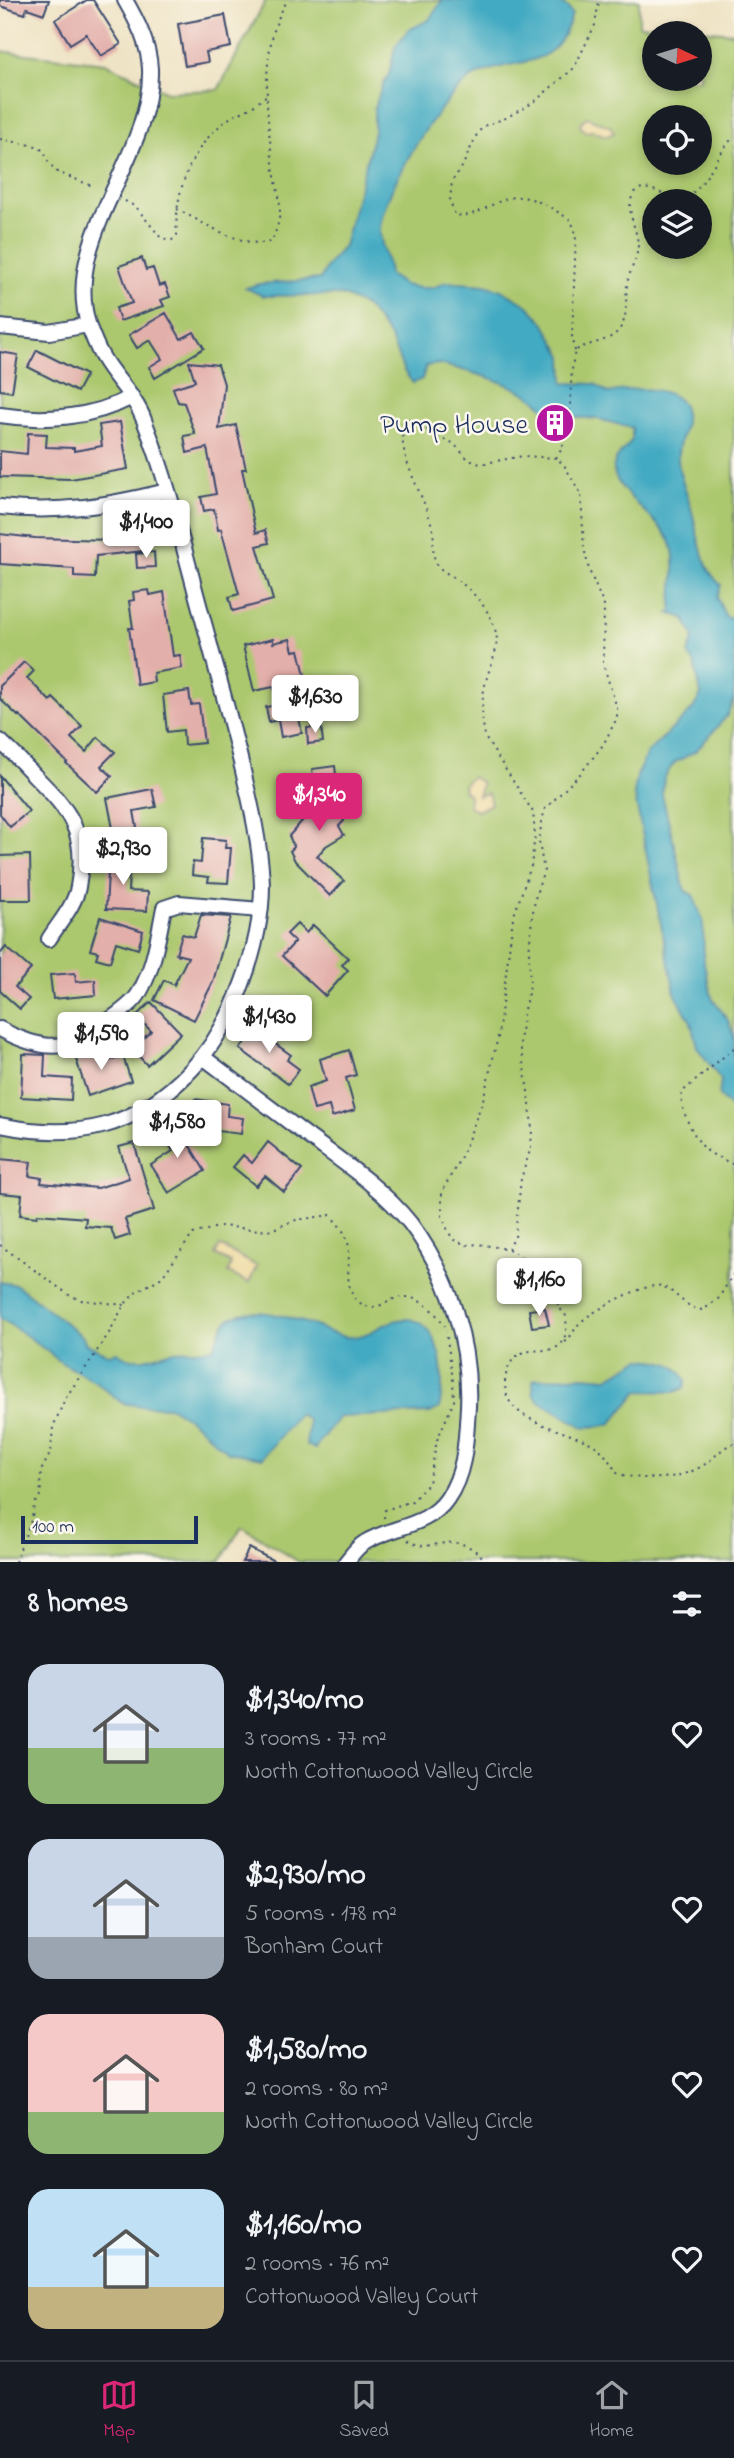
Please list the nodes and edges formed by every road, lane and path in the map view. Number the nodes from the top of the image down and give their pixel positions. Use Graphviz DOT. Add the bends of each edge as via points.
graph roads {
  1 [pos="125,0"];
  2 [pos="288,0"];
  3 [pos="599,0"];
  4 [pos="267,95"];
  5 [pos="734,137"];
  6 [pos="0,139"];
  7 [pos="95,187"];
  8 [pos="125,201"];
  9 [pos="177,209"];
  10 [pos="88,325"];
  11 [pos="0,327"];
  12 [pos="575,351"];
  13 [pos="132,397"];
  14 [pos="0,415"];
  15 [pos="556,458"];
  16 [pos="167,491"];
  17 [pos="0,507"];
  18 [pos="0,741"];
  19 [pos="260,910"];
  20 [pos="50,939"];
  21 [pos="0,1029"];
  22 [pos="734,1048"];
  23 [pos="203,1057"];
  24 [pos="0,1125"];
  25 [pos="734,1165"];
  26 [pos="0,1245"];
  27 [pos="508,1249"];
  28 [pos="734,1273"];
  29 [pos="125,1305"];
  30 [pos="564,1342"];
  31 [pos="734,1443"];
  32 [pos="395,1530"];
  33 [pos="15,1562"];
  34 [pos="346,1562"];
  35 [pos="487,1562"];
  1 -- 10 [label="street" via="146,44 150,68 147,108 89,250 84,301"];
  2 -- 4 [label="path" via="276,24"];
  3 -- 12 [label="path" via="595,25 574,68 534,102 478,132 450,191 455,215 468,216 521,197 571,220 576,234"];
  4 -- 9 [label="path" via="208,137 187,169"];
  4 -- 9 [label="path" via="273,167 282,208 272,241 250,243"];
  5 -- 12 [label="path" via="702,184 687,197 671,199 646,188 636,191 631,208 638,247 623,324 608,339"];
  6 -- 7 [label="path" via="36,146 57,172"];
  8 -- 9 [label="path" via="136,207 161,238 172,240 177,235"];
  10 -- 11 [label="street" via="50,332"];
  10 -- 13 [label="street" via="101,357"];
  12 -- 15 [label="path" via="567,431"];
  13 -- 14 [label="street" via="78,415 47,419"];
  13 -- 16 [label="street" via="143,416"];
  15 -- 27 [label="path" via="581,494 584,548 604,606 603,664 617,718 603,745 545,809 541,826 544,872 532,918 530,986 520,1044 530,1103 531,1147 521,1179 515,1237"];
  15 -- 27 [label="path" via="523,456 480,464 469,460 453,443 433,436 418,421 404,424 404,452 433,533 434,557 438,566 475,597 496,633 495,655 485,684 482,719 486,739 533,812 531,866 513,918 498,1037 483,1100 441,1199 442,1216 454,1240"];
  16 -- 17 [label="street" via="68,509"];
  16 -- 19 [label="street" via="255,822"];
  18 -- 20 [label="street" via="62,803 77,830 78,888"];
  19 -- 21 [label="street" via="171,904 164,908 154,956 136,997 109,1020 62,1045 27,1040"];
  19 -- 23 [label="street" via="246,975"];
  22 -- 25 [label="path" via="682,1092 680,1101 702,1146"];
  23 -- 24 [label="street" via="176,1086 139,1113 110,1124 36,1132"];
  23 -- 32 [label="street" via="387,1199 410,1223 434,1260 452,1301 463,1343 468,1392 460,1474 447,1500 432,1515"];
  26 -- 29 [label="path" via="69,1295"];
  27 -- 30 [label="path" via="555,1287 558,1306 566,1316"];
  28 -- 30 [label="path" via="718,1299 703,1310 692,1309 665,1287 653,1285 594,1311"];
  29 -- 32 [label="path" via="135,1293 162,1277 193,1234 221,1226 268,1231 330,1214 347,1239 348,1274 356,1299 373,1307 412,1297 445,1326 454,1401 437,1440 429,1483 412,1501 385,1510 384,1522"];
  29 -- 33 [label="path" via="58,1412 51,1452 40,1479 41,1494"];
  30 -- 31 [label="path" via="550,1351 515,1356 505,1375 509,1401 527,1417 596,1446 618,1474 648,1479 687,1474"];
  32 -- 34 [label="street" via="361,1544"];
  32 -- 35 [label="path" via="413,1544 467,1545"];
}
